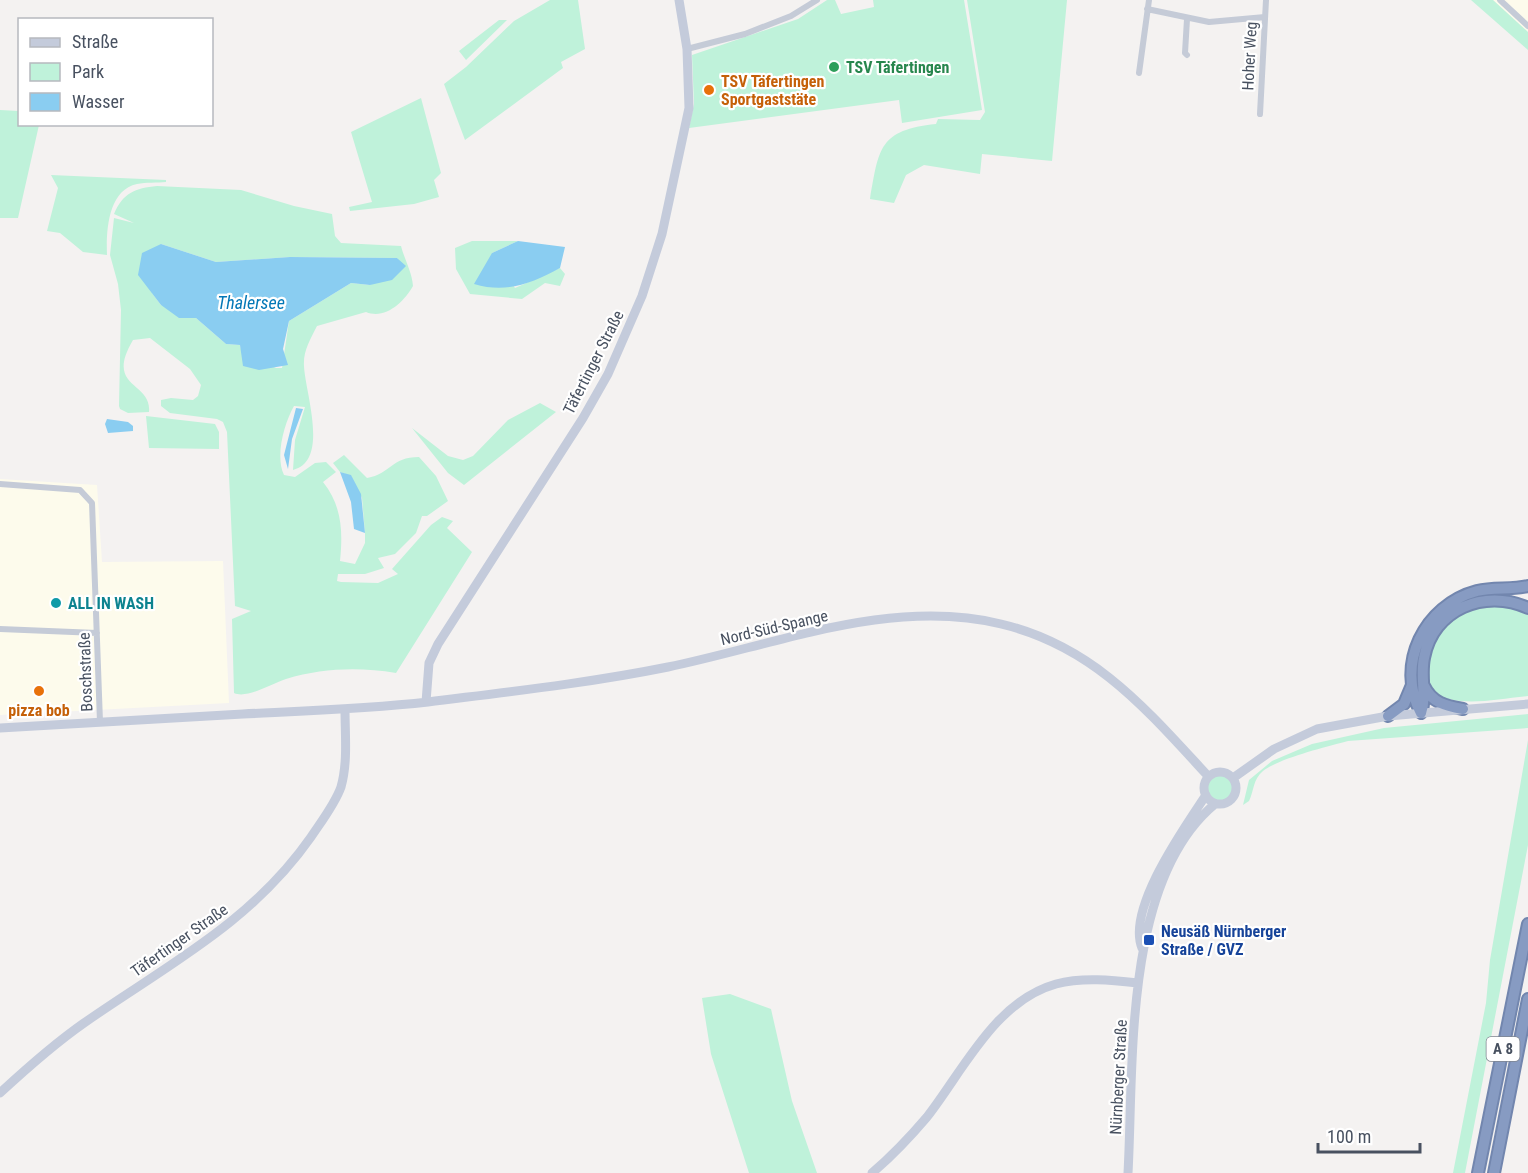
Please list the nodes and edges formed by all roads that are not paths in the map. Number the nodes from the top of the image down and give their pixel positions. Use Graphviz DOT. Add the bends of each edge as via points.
graph roads {
  1 [pos="680,0"];
  2 [pos="817,0"];
  3 [pos="1149,0"];
  4 [pos="1266,0"];
  5 [pos="1500,0"];
  6 [pos="1147,9"];
  7 [pos="1265,17"];
  8 [pos="1186,19"];
  9 [pos="1528,26"];
  10 [pos="687,49"];
  11 [pos="1187,55"];
  12 [pos="1140,73"];
  13 [pos="1260,114"];
  14 [pos="0,484"];
  15 [pos="1528,586"];
  16 [pos="1528,608"];
  17 [pos="0,629"];
  18 [pos="97,633"];
  19 [pos="1418,682"];
  20 [pos="426,702"];
  21 [pos="1528,704"];
  22 [pos="1463,709"];
  23 [pos="345,710"];
  24 [pos="1421,714"];
  25 [pos="1388,716"];
  26 [pos="100,722"];
  27 [pos="0,728"];
  28 [pos="1208,776"];
  29 [pos="1233,778"];
  30 [pos="1206,795"];
  31 [pos="1215,804"];
  32 [pos="1167,862"];
  33 [pos="1528,924"];
  34 [pos="1138,983"];
  35 [pos="1528,999"];
  36 [pos="0,1093"];
  37 [pos="872,1173"];
  38 [pos="1128,1173"];
  39 [pos="1478,1173"];
  40 [pos="1494,1173"];
  1 -- 10 [label="street, Täfertinger Straße"];
  2 -- 10 [label="street" via="791,16 745,34"];
  3 -- 6 [label="street"];
  4 -- 7 [label="street, Hoher Weg"];
  5 -- 9 [label="street"];
  6 -- 8 [label="street"];
  6 -- 12 [label="street"];
  7 -- 8 [label="street" via="1209,22"];
  7 -- 13 [label="street, Hoher Weg"];
  8 -- 11 [label="street"];
  10 -- 20 [label="street, Täfertinger Straße" via="689,108 683,141 662,234 642,296 608,374 438,644 429,663"];
  14 -- 18 [label="street, Boschstraße" via="70,488 87,496 93,511"];
  15 -- 19 [label="highway" via="1478,591 1435,614 1413,652"];
  16 -- 19 [label="highway" via="1492,599 1450,614 1428,644"];
  17 -- 18 [label="street"];
  18 -- 26 [label="street, Boschstraße"];
  19 -- 22 [label="highway" via="1436,701"];
  19 -- 24 [label="highway" via="1417,705"];
  19 -- 25 [label="highway" via="1404,704"];
  20 -- 23 [label="street, Nord-Süd-Spange"];
  20 -- 28 [label="street, Nord-Süd-Spange" via="668,667 876,620 954,616 1001,623 1055,643 1108,675 1142,705"];
  21 -- 22 [label="street"];
  22 -- 24 [label="street"];
  23 -- 26 [label="street, Nord-Süd-Spange"];
  23 -- 36 [label="street, Täfertinger Straße" via="345,769 340,789 300,852 272,884 204,944 83,1023"];
  24 -- 25 [label="street"];
  25 -- 29 [label="street" via="1317,729 1274,749"];
  26 -- 27 [label="street, Nord-Süd-Spange"];
  28 -- 29 [label="street" via="1222,772"];
  28 -- 30 [label="street" via="1204,785"];
  29 -- 31 [label="street" via="1236,788 1232,798"];
  30 -- 31 [label="street"];
  30 -- 32 [label="street"];
  31 -- 32 [label="street" via="1193,825"];
  32 -- 34 [label="street, Nürnberger Straße" via="1142,948"];
  33 -- 39 [label="highway, A 8"];
  34 -- 37 [label="street" via="1076,980 1034,993 1012,1008 994,1026 921,1124"];
  34 -- 38 [label="street, Nürnberger Straße"];
  35 -- 40 [label="highway, A 8"];
}
